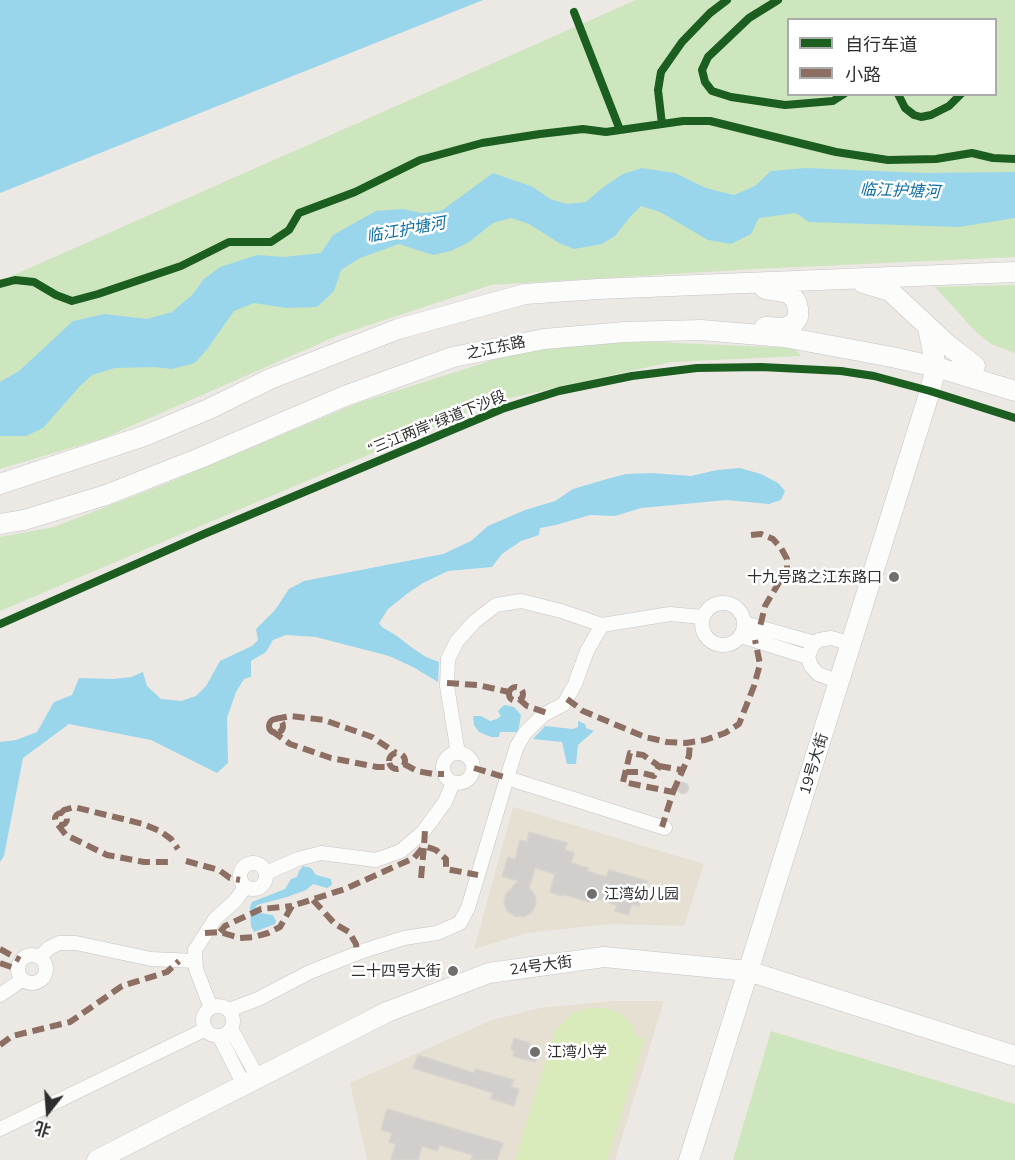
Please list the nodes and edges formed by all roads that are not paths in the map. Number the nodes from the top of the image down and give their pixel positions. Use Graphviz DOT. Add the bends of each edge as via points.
graph roads {
  1 [pos="1015,272"];
  2 [pos="844,279"];
  3 [pos="737,283"];
  4 [pos="928,328"];
  5 [pos="678,331"];
  6 [pos="975,366"];
  7 [pos="936,368"];
  8 [pos="1015,379"];
  9 [pos="1015,391"];
  10 [pos="0,484"];
  11 [pos="0,524"];
  12 [pos="702,617"];
  13 [pos="602,626"];
  14 [pos="743,629"];
  15 [pos="815,643"];
  16 [pos="852,644"];
  17 [pos="808,657"];
  18 [pos="840,682"];
  19 [pos="458,753"];
  20 [pos="507,778"];
  21 [pos="453,783"];
  22 [pos="665,828"];
  23 [pos="266,873"];
  24 [pos="245,887"];
  25 [pos="40,957"];
  26 [pos="195,961"];
  27 [pos="748,971"];
  28 [pos="22,980"];
  29 [pos="0,995"];
  30 [pos="211,1008"];
  31 [pos="229,1010"];
  32 [pos="206,1029"];
  33 [pos="231,1029"];
  34 [pos="219,1036"];
  35 [pos="1015,1056"];
  36 [pos="251,1082"];
  37 [pos="0,1129"];
  38 [pos="97,1160"];
  39 [pos="689,1160"];
  1 -- 2 [label="main road"];
  2 -- 3 [label="main road"];
  2 -- 4 [label="main road" via="890,291"];
  3 -- 5 [label="main road" via="789,293 796,301 798,317 785,328 716,323 689,324"];
  3 -- 10 [label="main road" via="525,294 473,308 398,329 270,379 144,436"];
  4 -- 6 [label="main road"];
  4 -- 7 [label="main road"];
  5 -- 7 [label="main road, 之江东路" via="784,337"];
  5 -- 11 [label="main road, 之江东路" via="544,339 453,357 345,396 106,495"];
  6 -- 7 [label="main road"];
  6 -- 8 [label="main road"];
  7 -- 9 [label="main road, 之江东路"];
  7 -- 16 [label="main road, 19号大街"];
  12 -- 13 [label="street" via="670,614"];
  12 -- 14 [label="street" via="711,606 726,603 739,610"];
  12 -- 14 [label="street" via="702,631 711,642 724,645 736,641"];
  13 -- 19 [label="street" via="521,601 496,605 474,622 448,659 447,686"];
  13 -- 20 [label="street" via="564,704 543,715 525,733"];
  14 -- 15 [label="street"];
  14 -- 17 [label="street"];
  15 -- 16 [label="street" via="831,638"];
  15 -- 17 [label="street"];
  16 -- 18 [label="main road, 19号大街"];
  17 -- 18 [label="street" via="818,674"];
  18 -- 27 [label="main road, 19号大街"];
  19 -- 21 [label="street" via="448,757 443,766 445,776"];
  19 -- 21 [label="street" via="471,759 474,768 467,781"];
  20 -- 22 [label="street"];
  20 -- 31 [label="street" via="460,923 437,933 363,951"];
  21 -- 23 [label="street" via="445,802 423,832 401,851 376,860 321,853"];
  23 -- 24 [label="street" via="265,882 258,888"];
  23 -- 24 [label="street" via="258,863 245,865 239,876"];
  24 -- 26 [label="street" via="205,933 195,950"];
  25 -- 26 [label="street" via="59,943 76,943 151,959"];
  25 -- 28 [label="street" via="31,954 20,960 17,971"];
  25 -- 28 [label="street" via="45,964 43,978 31,983"];
  26 -- 30 [label="street"];
  27 -- 35 [label="main road, 24号大街"];
  27 -- 36 [label="main road, 24号大街" via="604,957 489,973 387,1012"];
  27 -- 39 [label="main road, 19号大街"];
  28 -- 29 [label="street"];
  30 -- 31 [label="street"];
  30 -- 32 [label="street" via="203,1020"];
  31 -- 33 [label="street" via="233,1019"];
  32 -- 34 [label="street"];
  32 -- 37 [label="street"];
  33 -- 34 [label="street"];
  33 -- 36 [label="street"];
  34 -- 36 [label="street"];
  36 -- 38 [label="main road, 24号大街"];
}
